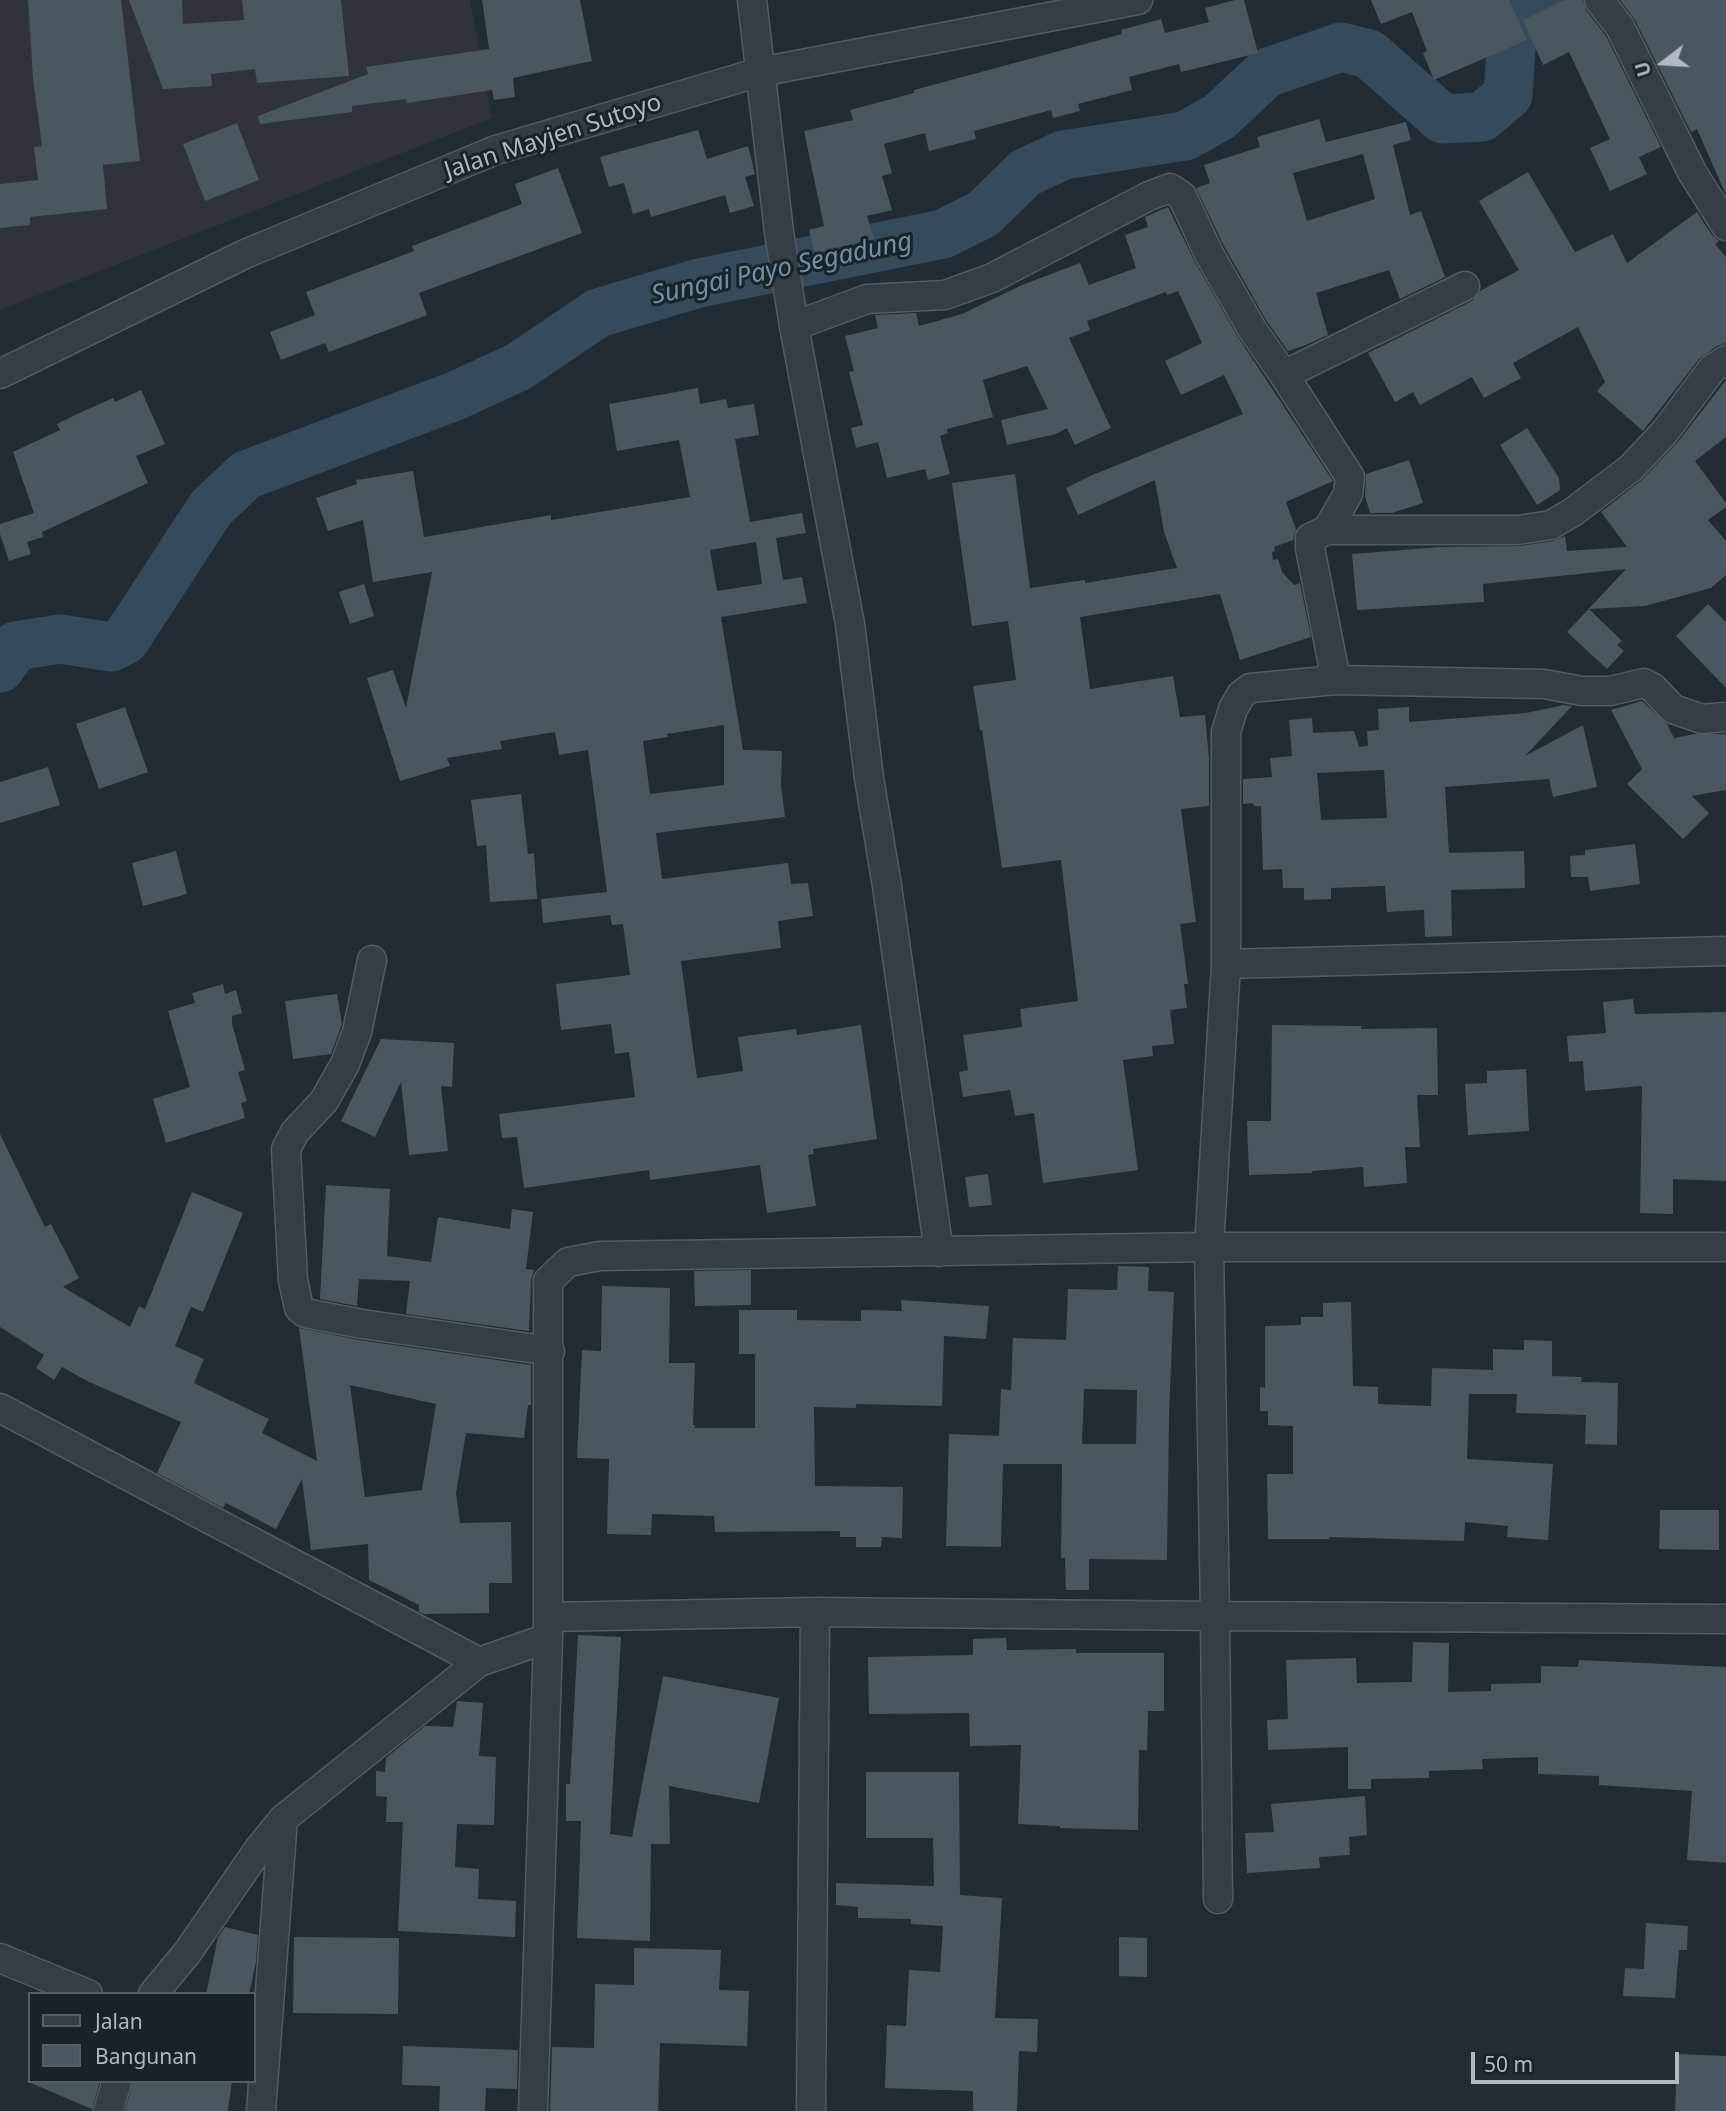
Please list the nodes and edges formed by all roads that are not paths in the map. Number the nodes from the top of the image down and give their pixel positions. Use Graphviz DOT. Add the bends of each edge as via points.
graph roads {
  1 [pos="752,0"];
  2 [pos="1138,0"];
  3 [pos="1599,0"];
  4 [pos="1072,6"];
  5 [pos="760,72"];
  6 [pos="1726,226"];
  7 [pos="1465,286"];
  8 [pos="792,314"];
  9 [pos="1726,360"];
  10 [pos="0,374"];
  11 [pos="1284,375"];
  12 [pos="1327,530"];
  13 [pos="1336,680"];
  14 [pos="1726,717"];
  15 [pos="1726,951"];
  16 [pos="372,960"];
  17 [pos="1226,964"];
  18 [pos="1209,1247"];
  19 [pos="1726,1247"];
  20 [pos="939,1252"];
  21 [pos="550,1351"];
  22 [pos="0,1408"];
  23 [pos="815,1612"];
  24 [pos="1214,1616"];
  25 [pos="1726,1619"];
  26 [pos="548,1627"];
  27 [pos="479,1662"];
  28 [pos="283,1819"];
  29 [pos="1218,1899"];
  30 [pos="0,1958"];
  31 [pos="83,1992"];
  32 [pos="155,1992"];
  33 [pos="116,2083"];
  34 [pos="108,2111"];
  35 [pos="261,2111"];
  36 [pos="533,2111"];
  37 [pos="811,2111"];
  1 -- 5 [label="street"];
  2 -- 4 [label="street, Jalan Mayjen Sutoyo"];
  3 -- 6 [label="street" via="1620,27 1692,172"];
  4 -- 5 [label="street, Jalan Mayjen Sutoyo"];
  5 -- 8 [label="street"];
  5 -- 10 [label="street, Jalan Mayjen Sutoyo" via="496,150 245,254"];
  7 -- 11 [label="street"];
  8 -- 11 [label="street" via="867,299 945,295 992,278 1170,188 1182,196 1209,254"];
  8 -- 20 [label="street" via="850,624"];
  9 -- 12 [label="street" via="1712,369 1631,468 1551,525 1518,530"];
  11 -- 12 [label="street" via="1350,477 1348,494"];
  12 -- 13 [label="street" via="1310,538 1310,548"];
  13 -- 14 [label="street" via="1544,684 1582,691 1644,684 1673,709 1702,719"];
  13 -- 17 [label="street" via="1250,688 1233,709 1226,732"];
  15 -- 17 [label="street"];
  16 -- 21 [label="street" via="357,1032 345,1064 324,1101 286,1149 293,1280 299,1308 362,1324"];
  17 -- 18 [label="street"];
  18 -- 19 [label="street"];
  18 -- 20 [label="street"];
  18 -- 24 [label="street"];
  20 -- 21 [label="street" via="583,1258 568,1262 548,1281"];
  21 -- 26 [label="street"];
  22 -- 27 [label="street"];
  23 -- 24 [label="street"];
  23 -- 26 [label="street"];
  23 -- 37 [label="street"];
  24 -- 25 [label="street"];
  24 -- 29 [label="street"];
  26 -- 27 [label="street"];
  26 -- 36 [label="street"];
  27 -- 28 [label="street"];
  28 -- 32 [label="street"];
  28 -- 35 [label="street"];
  30 -- 31 [label="street"];
  33 -- 34 [label="street"];
}
